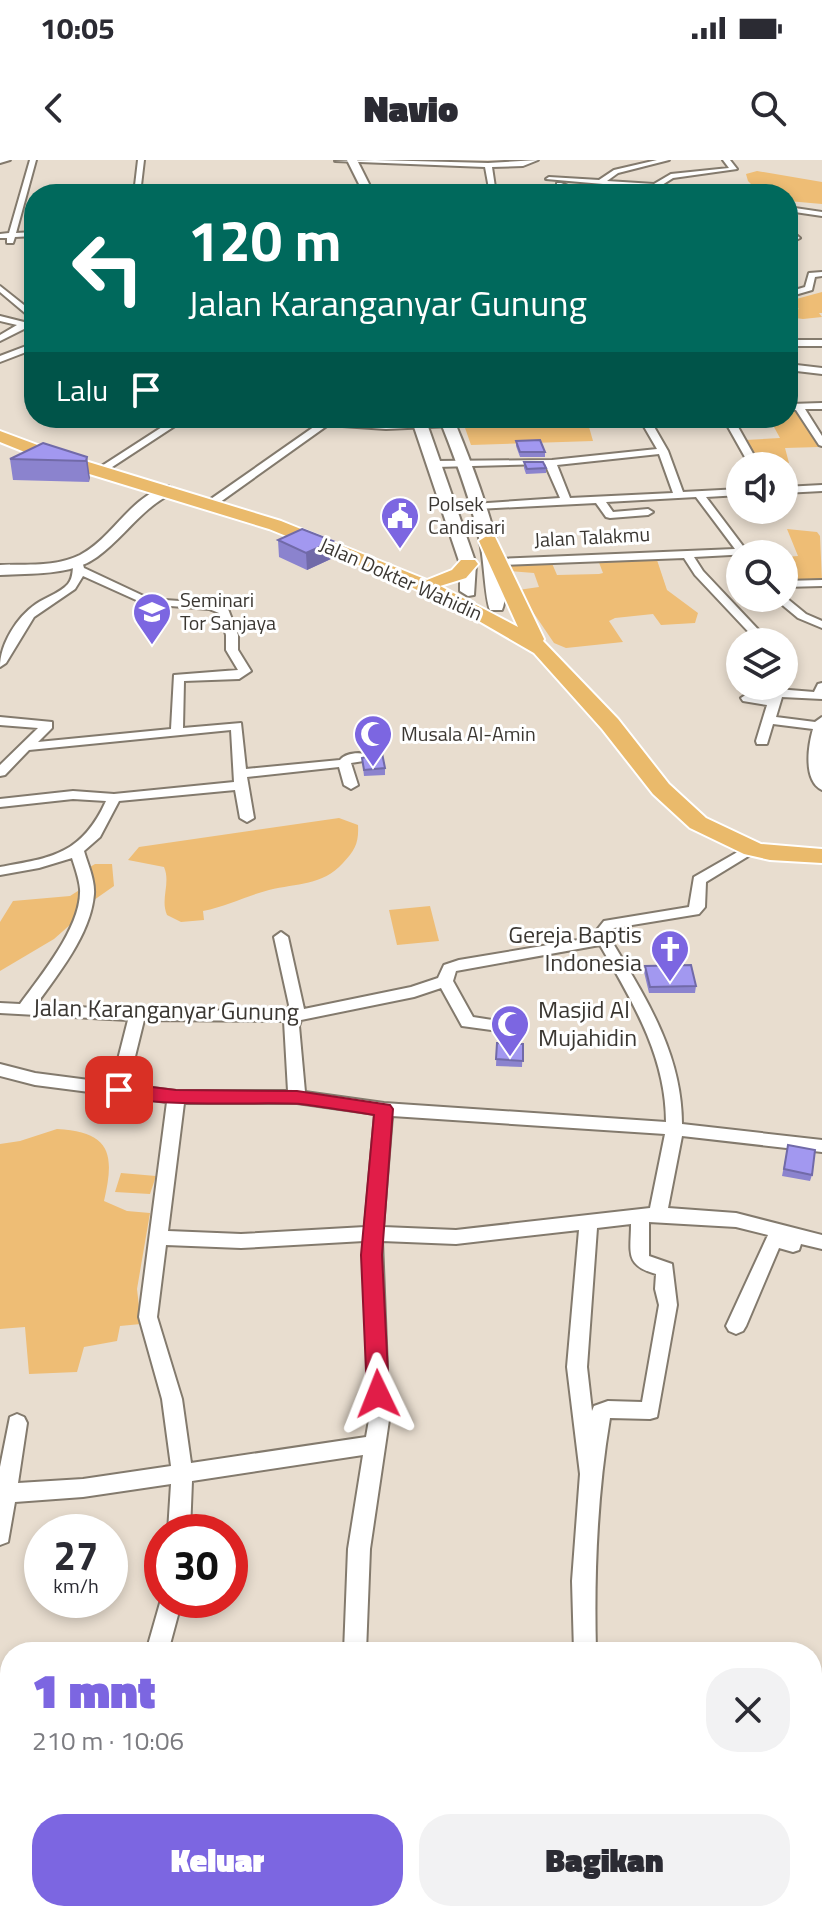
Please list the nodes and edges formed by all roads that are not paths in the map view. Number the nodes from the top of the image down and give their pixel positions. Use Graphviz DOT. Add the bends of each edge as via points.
graph roads {
  1 [pos="7,160"];
  2 [pos="33,160"];
  3 [pos="141,160"];
  4 [pos="338,160"];
  5 [pos="352,160"];
  6 [pos="421,160"];
  7 [pos="666,160"];
  8 [pos="726,160"];
  9 [pos="0,161"];
  10 [pos="532,161"];
  11 [pos="476,162"];
  12 [pos="488,165"];
  13 [pos="345,176"];
  14 [pos="549,179"];
  15 [pos="601,182"];
  16 [pos="26,184"];
  17 [pos="138,184"];
  18 [pos="364,184"];
  19 [pos="491,184"];
  20 [pos="561,184"];
  21 [pos="628,184"];
  22 [pos="658,184"];
  23 [pos="24,192"];
  24 [pos="798,210"];
  25 [pos="822,214"];
  26 [pos="24,236"];
  27 [pos="0,238"];
  28 [pos="11,238"];
  29 [pos="24,240"];
  30 [pos="822,274"];
  31 [pos="0,288"];
  32 [pos="798,292"];
  33 [pos="24,314"];
  34 [pos="0,318"];
  35 [pos="24,321"];
  36 [pos="24,326"];
  37 [pos="0,338"];
  38 [pos="798,343"];
  39 [pos="822,343"];
  40 [pos="24,350"];
  41 [pos="0,359"];
  42 [pos="798,368"];
  43 [pos="822,371"];
  44 [pos="798,406"];
  45 [pos="822,406"];
  46 [pos="798,412"];
  47 [pos="166,428"];
  48 [pos="318,428"];
  49 [pos="421,428"];
  50 [pos="450,428"];
  51 [pos="650,428"];
  52 [pos="734,428"];
  53 [pos="0,436"];
  54 [pos="822,443"];
  55 [pos="663,451"];
  56 [pos="747,452"];
  57 [pos="464,462"];
  58 [pos="551,463"];
  59 [pos="436,464"];
  60 [pos="99,471"];
  61 [pos="822,488"];
  62 [pos="798,489"];
  63 [pos="168,490"];
  64 [pos="726,492"];
  65 [pos="678,493"];
  66 [pos="698,493"];
  67 [pos="599,499"];
  68 [pos="567,502"];
  69 [pos="212,503"];
  70 [pos="477,506"];
  71 [pos="648,512"];
  72 [pos="456,525"];
  73 [pos="485,532"];
  74 [pos="734,540"];
  75 [pos="686,553"];
  76 [pos="726,553"];
  77 [pos="499,562"];
  78 [pos="468,564"];
  79 [pos="78,566"];
  80 [pos="0,570"];
  81 [pos="412,580"];
  82 [pos="435,582"];
  83 [pos="822,583"];
  84 [pos="798,584"];
  85 [pos="463,597"];
  86 [pos="487,610"];
  87 [pos="797,612"];
  88 [pos="822,625"];
  89 [pos="751,628"];
  90 [pos="537,644"];
  91 [pos="0,663"];
  92 [pos="822,687"];
  93 [pos="798,694"];
  94 [pos="775,700"];
  95 [pos="768,720"];
  96 [pos="0,721"];
  97 [pos="821,724"];
  98 [pos="177,732"];
  99 [pos="762,741"];
  100 [pos="25,747"];
  101 [pos="365,757"];
  102 [pos="344,763"];
  103 [pos="0,772"];
  104 [pos="240,779"];
  105 [pos="351,785"];
  106 [pos="822,786"];
  107 [pos="114,798"];
  108 [pos="0,803"];
  109 [pos="247,818"];
  110 [pos="753,849"];
  111 [pos="77,851"];
  112 [pos="822,856"];
  113 [pos="0,871"];
  114 [pos="281,937"];
  115 [pos="604,940"];
  116 [pos="445,981"];
  117 [pos="0,1008"];
  118 [pos="25,1008"];
  119 [pos="137,1015"];
  120 [pos="293,1016"];
  121 [pos="506,1027"];
  122 [pos="0,1070"];
  123 [pos="119,1090"];
  124 [pos="176,1097"];
  125 [pos="297,1097"];
  126 [pos="384,1109"];
  127 [pos="674,1129"];
  128 [pos="822,1146"];
  129 [pos="649,1215"];
  130 [pos="589,1221"];
  131 [pos="373,1234"];
  132 [pos="159,1238"];
  133 [pos="822,1242"];
  134 [pos="822,1253"];
  135 [pos="736,1326"];
  136 [pos="17,1423"];
  137 [pos="375,1444"];
  138 [pos="182,1473"];
  139 [pos="590,1478"];
  140 [pos="4,1494"];
  141 [pos="180,1514"];
  142 [pos="0,1535"];
  143 [pos="166,1618"];
  144 [pos="160,1642"];
  145 [pos="355,1642"];
  146 [pos="585,1642"];
  1 -- 9 [label="street"];
  2 -- 16 [label="street"];
  3 -- 17 [label="street"];
  4 -- 5 [label="street"];
  4 -- 13 [label="main road"];
  5 -- 6 [label="street"];
  5 -- 18 [label="main road"];
  6 -- 11 [label="street"];
  7 -- 15 [label="street" via="616,171"];
  8 -- 22 [label="street" via="734,169 671,176"];
  10 -- 12 [label="street"];
  10 -- 14 [label="street"];
  11 -- 12 [label="street"];
  12 -- 19 [label="street"];
  14 -- 15 [label="street"];
  14 -- 20 [label="street"];
  15 -- 21 [label="street"];
  23 -- 28 [label="street"];
  24 -- 25 [label="street"];
  26 -- 28 [label="street"];
  27 -- 28 [label="street"];
  28 -- 29 [label="street"];
  30 -- 32 [label="street" via="812,275 809,288"];
  31 -- 33 [label="street"];
  34 -- 35 [label="street"];
  36 -- 37 [label="street"];
  38 -- 39 [label="street"];
  40 -- 41 [label="street"];
  42 -- 43 [label="street"];
  44 -- 45 [label="street"];
  46 -- 54 [label="street"];
  47 -- 60 [label="street"];
  48 -- 69 [label="street"];
  49 -- 59 [label="main road"];
  50 -- 57 [label="main road"];
  51 -- 55 [label="street"];
  52 -- 56 [label="street"];
  53 -- 60 [label="highway, Jalan Dokter Wahidin"];
  55 -- 58 [label="street"];
  55 -- 65 [label="street"];
  57 -- 58 [label="street"];
  57 -- 59 [label="street"];
  57 -- 70 [label="main road"];
  58 -- 68 [label="street"];
  59 -- 72 [label="main road"];
  60 -- 63 [label="highway, Jalan Dokter Wahidin"];
  61 -- 62 [label="street"];
  63 -- 69 [label="highway, Jalan Dokter Wahidin"];
  63 -- 79 [label="street" via="137,509"];
  64 -- 66 [label="street"];
  65 -- 66 [label="street"];
  65 -- 67 [label="street"];
  66 -- 74 [label="street"];
  67 -- 68 [label="street"];
  67 -- 71 [label="street" via="608,514"];
  68 -- 70 [label="street"];
  69 -- 81 [label="highway, Jalan Dokter Wahidin"];
  70 -- 73 [label="main road"];
  72 -- 73 [label="main road"];
  72 -- 78 [label="main road"];
  73 -- 77 [label="highway"];
  73 -- 86 [label="main road" via="497,591"];
  75 -- 76 [label="street, Jalan Talakmu"];
  75 -- 77 [label="street, Jalan Talakmu"];
  75 -- 89 [label="street"];
  77 -- 90 [label="highway"];
  78 -- 82 [label="highway" via="459,574"];
  78 -- 85 [label="main road"];
  79 -- 80 [label="street"];
  79 -- 91 [label="street" via="71,589 34,610"];
  79 -- 98 [label="street" via="149,602 222,609 232,650 245,671 178,678"];
  81 -- 82 [label="highway"];
  81 -- 85 [label="highway, Jalan Dokter Wahidin"];
  82 -- 85 [label="highway"];
  83 -- 84 [label="street"];
  85 -- 86 [label="highway, Jalan Dokter Wahidin"];
  86 -- 90 [label="highway, Jalan Dokter Wahidin"];
  87 -- 88 [label="street"];
  90 -- 110 [label="highway, Jalan Dokter Wahidin" via="676,805 711,831"];
  92 -- 93 [label="street" via="819,696"];
  94 -- 95 [label="street"];
  95 -- 97 [label="street"];
  95 -- 99 [label="street"];
  96 -- 100 [label="street" via="48,725"];
  97 -- 106 [label="street" via="816,770"];
  98 -- 100 [label="street"];
  98 -- 104 [label="street" via="237,726"];
  100 -- 103 [label="street"];
  101 -- 102 [label="street"];
  102 -- 104 [label="street"];
  102 -- 105 [label="street"];
  104 -- 107 [label="street"];
  104 -- 109 [label="street"];
  107 -- 108 [label="street" via="73,795"];
  107 -- 111 [label="street" via="102,828"];
  110 -- 112 [label="highway, Jalan Dokter Wahidin"];
  110 -- 115 [label="street, Jalan Karanganyar Gunung" via="699,880 694,911 609,924"];
  111 -- 113 [label="street" via="57,861"];
  111 -- 118 [label="street" via="88,890 85,905 62,955"];
  114 -- 120 [label="street" via="297,1005"];
  115 -- 116 [label="street, Jalan Karanganyar Gunung" via="459,964 449,968"];
  115 -- 127 [label="street" via="663,1051 673,1091"];
  116 -- 120 [label="street, Jalan Karanganyar Gunung"];
  116 -- 121 [label="street" via="468,1022"];
  117 -- 118 [label="street, Jalan Karanganyar Gunung"];
  118 -- 119 [label="street, Jalan Karanganyar Gunung"];
  119 -- 120 [label="street, Jalan Karanganyar Gunung"];
  119 -- 123 [label="street"];
  120 -- 125 [label="street"];
  122 -- 123 [label="street"];
  123 -- 124 [label="street"];
  124 -- 125 [label="street"];
  124 -- 132 [label="street"];
  125 -- 126 [label="street"];
  126 -- 127 [label="street"];
  126 -- 131 [label="street"];
  127 -- 128 [label="street"];
  127 -- 129 [label="street"];
  129 -- 130 [label="street"];
  129 -- 133 [label="street" via="736,1220"];
  129 -- 139 [label="street" via="640,1258 665,1269 668,1305 650,1411 601,1412"];
  130 -- 131 [label="street" via="456,1237"];
  130 -- 139 [label="street" via="577,1367"];
  131 -- 132 [label="street" via="241,1241"];
  131 -- 137 [label="street" via="379,1420"];
  132 -- 138 [label="street" via="148,1317 172,1399"];
  134 -- 135 [label="street" via="774,1240"];
  136 -- 140 [label="street"];
  137 -- 138 [label="street"];
  137 -- 145 [label="street" via="359,1549"];
  138 -- 140 [label="street"];
  138 -- 141 [label="street"];
  139 -- 146 [label="street"];
  140 -- 142 [label="street"];
  143 -- 144 [label="street"];
}
